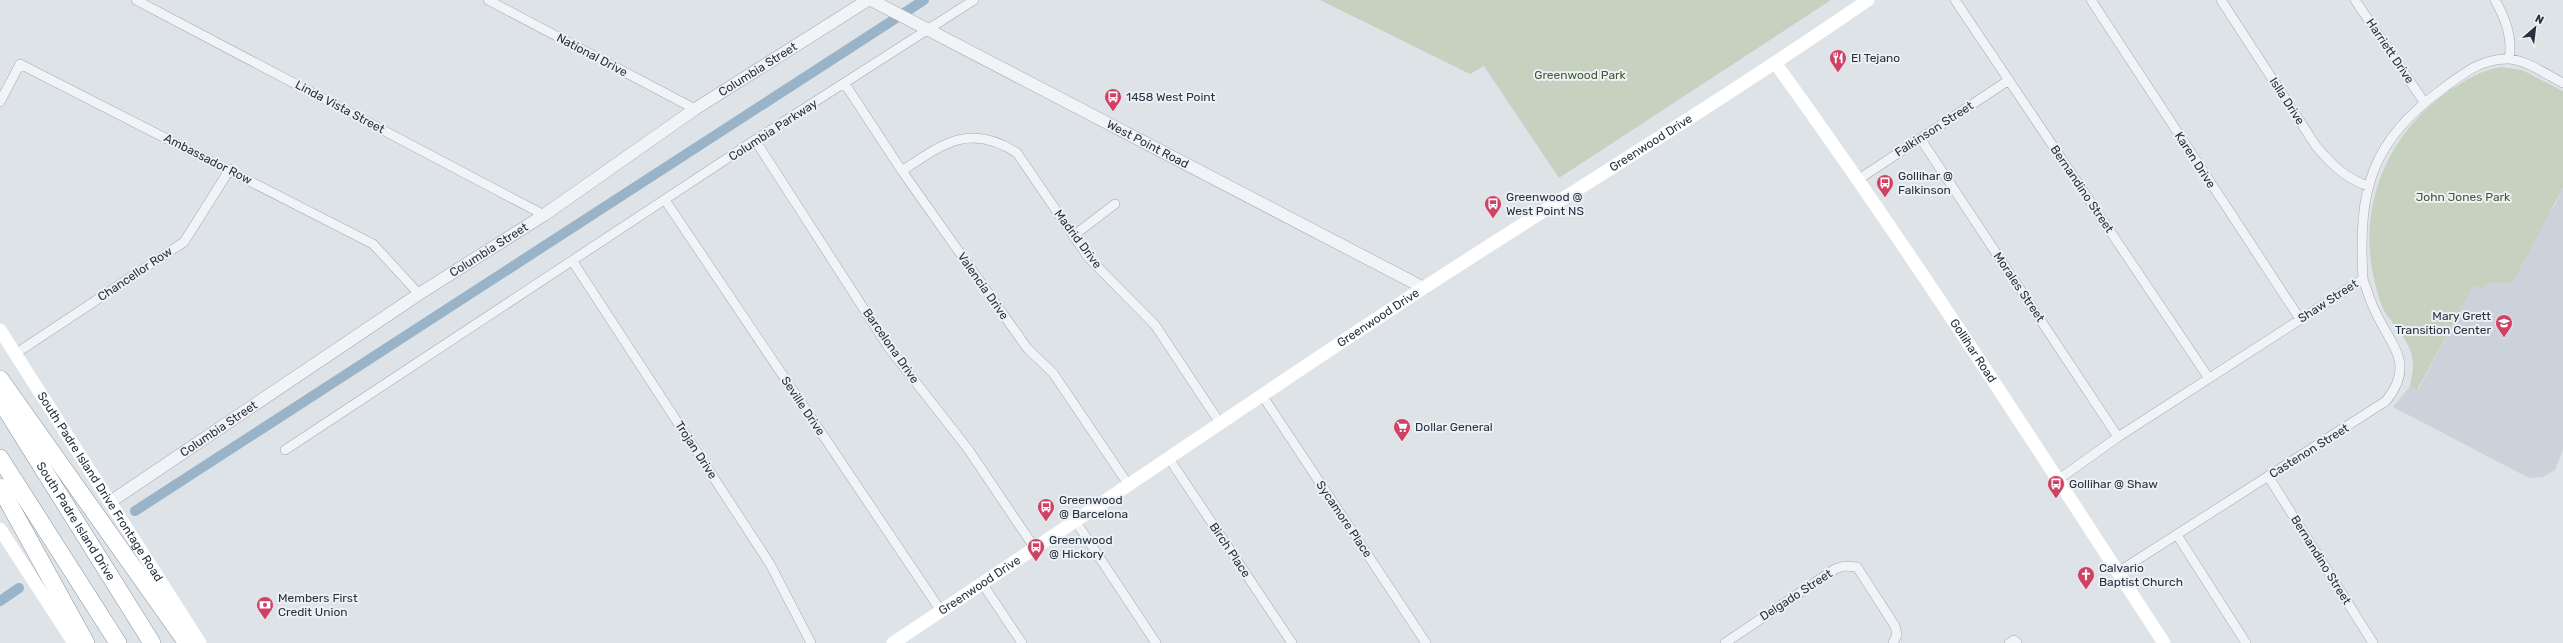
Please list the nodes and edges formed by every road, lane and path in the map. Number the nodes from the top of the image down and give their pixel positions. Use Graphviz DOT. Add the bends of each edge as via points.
graph roads {
  1 [pos="136,0"];
  2 [pos="488,0"];
  3 [pos="974,0"];
  4 [pos="1868,0"];
  5 [pos="1955,0"];
  6 [pos="2091,0"];
  7 [pos="2221,0"];
  8 [pos="2355,0"];
  9 [pos="2495,0"];
  10 [pos="873,2"];
  11 [pos="923,26"];
  12 [pos="2509,58"];
  13 [pos="1776,64"];
  14 [pos="2009,80"];
  15 [pos="2563,83"];
  16 [pos="845,84"];
  17 [pos="0,102"];
  18 [pos="2424,102"];
  19 [pos="695,110"];
  20 [pos="1920,138"];
  21 [pos="756,140"];
  22 [pos="230,169"];
  23 [pos="902,171"];
  24 [pos="1858,179"];
  25 [pos="2368,186"];
  26 [pos="665,200"];
  27 [pos="1116,204"];
  28 [pos="544,215"];
  29 [pos="1073,236"];
  30 [pos="573,262"];
  31 [pos="2362,279"];
  32 [pos="1424,288"];
  33 [pos="419,294"];
  34 [pos="2300,320"];
  35 [pos="0,330"];
  36 [pos="15,354"];
  37 [pos="2208,377"];
  38 [pos="0,379"];
  39 [pos="1262,395"];
  40 [pos="0,400"];
  41 [pos="1220,423"];
  42 [pos="2118,437"];
  43 [pos="285,450"];
  44 [pos="1168,457"];
  45 [pos="0,458"];
  46 [pos="2268,476"];
  47 [pos="2059,479"];
  48 [pos="1128,484"];
  49 [pos="0,488"];
  50 [pos="110,502"];
  51 [pos="1076,522"];
  52 [pos="0,529"];
  53 [pos="2177,535"];
  54 [pos="1034,547"];
  55 [pos="2118,572"];
  56 [pos="982,583"];
  57 [pos="941,611"];
  58 [pos="74,643"];
  59 [pos="86,643"];
  60 [pos="118,643"];
  61 [pos="152,643"];
  62 [pos="187,643"];
  63 [pos="200,643"];
  64 [pos="811,643"];
  65 [pos="893,643"];
  66 [pos="1022,643"];
  67 [pos="1156,643"];
  68 [pos="1292,643"];
  69 [pos="1426,643"];
  70 [pos="1725,643"];
  71 [pos="1893,643"];
  72 [pos="2009,643"];
  73 [pos="2017,643"];
  74 [pos="2164,643"];
  75 [pos="2246,643"];
  76 [pos="2374,643"];
  1 -- 28 [label="street, Linda Vista Street"];
  2 -- 19 [label="street, National Drive"];
  3 -- 11 [label="street, Columbia Parkway"];
  4 -- 13 [label="main road, Greenwood Drive"];
  5 -- 14 [label="street, Bernandino Street"];
  6 -- 34 [label="street, Karen Drive"];
  7 -- 25 [label="street, Islla Drive" via="2316,146 2333,166 2354,181"];
  8 -- 18 [label="street, Harriett Drive"];
  9 -- 12 [label="street" via="2506,19 2511,48"];
  10 -- 11 [label="street, West Point Road"];
  10 -- 19 [label="street, Columbia Street"];
  11 -- 16 [label="street, Columbia Parkway"];
  11 -- 32 [label="street, West Point Road"];
  12 -- 15 [label="street, Shaw Street"];
  12 -- 18 [label="street, Shaw Street" via="2487,61 2469,69"];
  13 -- 24 [label="main road, Gollihar Road"];
  13 -- 32 [label="main road, Greenwood Drive"];
  14 -- 20 [label="street, Falkinson Street"];
  14 -- 37 [label="street, Bernandino Street"];
  16 -- 21 [label="street, Columbia Parkway"];
  16 -- 23 [label="street, Valencia Drive"];
  17 -- 22 [label="street, Ambassador Row" via="20,64"];
  18 -- 25 [label="street, Shaw Street" via="2395,130 2378,160"];
  19 -- 28 [label="street, Columbia Street"];
  20 -- 24 [label="street, Falkinson Street"];
  20 -- 42 [label="street, Morales Street"];
  21 -- 26 [label="street, Columbia Parkway"];
  21 -- 54 [label="street, Barcelona Drive" via="889,348 968,449"];
  22 -- 33 [label="street, Ambassador Row" via="373,244"];
  22 -- 36 [label="street, Chancellor Row" via="184,242"];
  23 -- 29 [label="street, Madrid Drive" via="941,145 958,138 977,138 1004,145 1025,162"];
  23 -- 48 [label="street, Valencia Drive" via="1027,348 1053,372"];
  24 -- 47 [label="main road, Gollihar Road"];
  25 -- 31 [label="street, Shaw Street" via="2360,232"];
  26 -- 30 [label="street, Columbia Parkway"];
  26 -- 57 [label="street, Seville Drive"];
  27 -- 29 [label="street"];
  28 -- 33 [label="street, Columbia Street"];
  29 -- 41 [label="street, Madrid Drive" via="1104,274 1155,325"];
  30 -- 43 [label="street, Columbia Parkway"];
  30 -- 64 [label="street, Trojan Drive" via="770,564"];
  31 -- 34 [label="street, Shaw Street"];
  31 -- 46 [label="street, Castenon Street" via="2400,359 2401,374 2396,389 2386,401"];
  32 -- 39 [label="main road, Greenwood Drive"];
  33 -- 50 [label="street, Columbia Street"];
  34 -- 37 [label="street, Shaw Street"];
  35 -- 36 [label="main road, South Padre Island Drive Frontage Road"];
  36 -- 50 [label="main road, South Padre Island Drive Frontage Road"];
  37 -- 42 [label="street, Shaw Street"];
  38 -- 62 [label="highway"];
  39 -- 41 [label="main road, Greenwood Drive"];
  39 -- 69 [label="street, Sycamore Place"];
  40 -- 61 [label="highway, South Padre Island Drive"];
  41 -- 44 [label="main road, Greenwood Drive"];
  42 -- 47 [label="street, Shaw Street"];
  44 -- 48 [label="main road, Greenwood Drive"];
  44 -- 68 [label="street, Birch Place"];
  45 -- 60 [label="highway"];
  46 -- 53 [label="street, Castenon Street"];
  46 -- 76 [label="street, Bernandino Street"];
  47 -- 55 [label="main road, Gollihar Road"];
  48 -- 51 [label="main road, Greenwood Drive"];
  49 -- 59 [label="highway"];
  50 -- 63 [label="main road, South Padre Island Drive Frontage Road"];
  51 -- 54 [label="main road, Greenwood Drive"];
  51 -- 67 [label="street"];
  52 -- 58 [label="main road"];
  53 -- 55 [label="street, Castenon Street"];
  53 -- 75 [label="street"];
  54 -- 56 [label="main road, Greenwood Drive"];
  55 -- 74 [label="main road, Gollihar Road"];
  56 -- 57 [label="main road, Greenwood Drive"];
  56 -- 66 [label="street"];
  57 -- 65 [label="main road, Greenwood Drive"];
  70 -- 71 [label="street, Delgado Street" via="1844,566 1857,567 1895,626 1897,635"];
  72 -- 73 [label="street" via="2014,640"];
}
